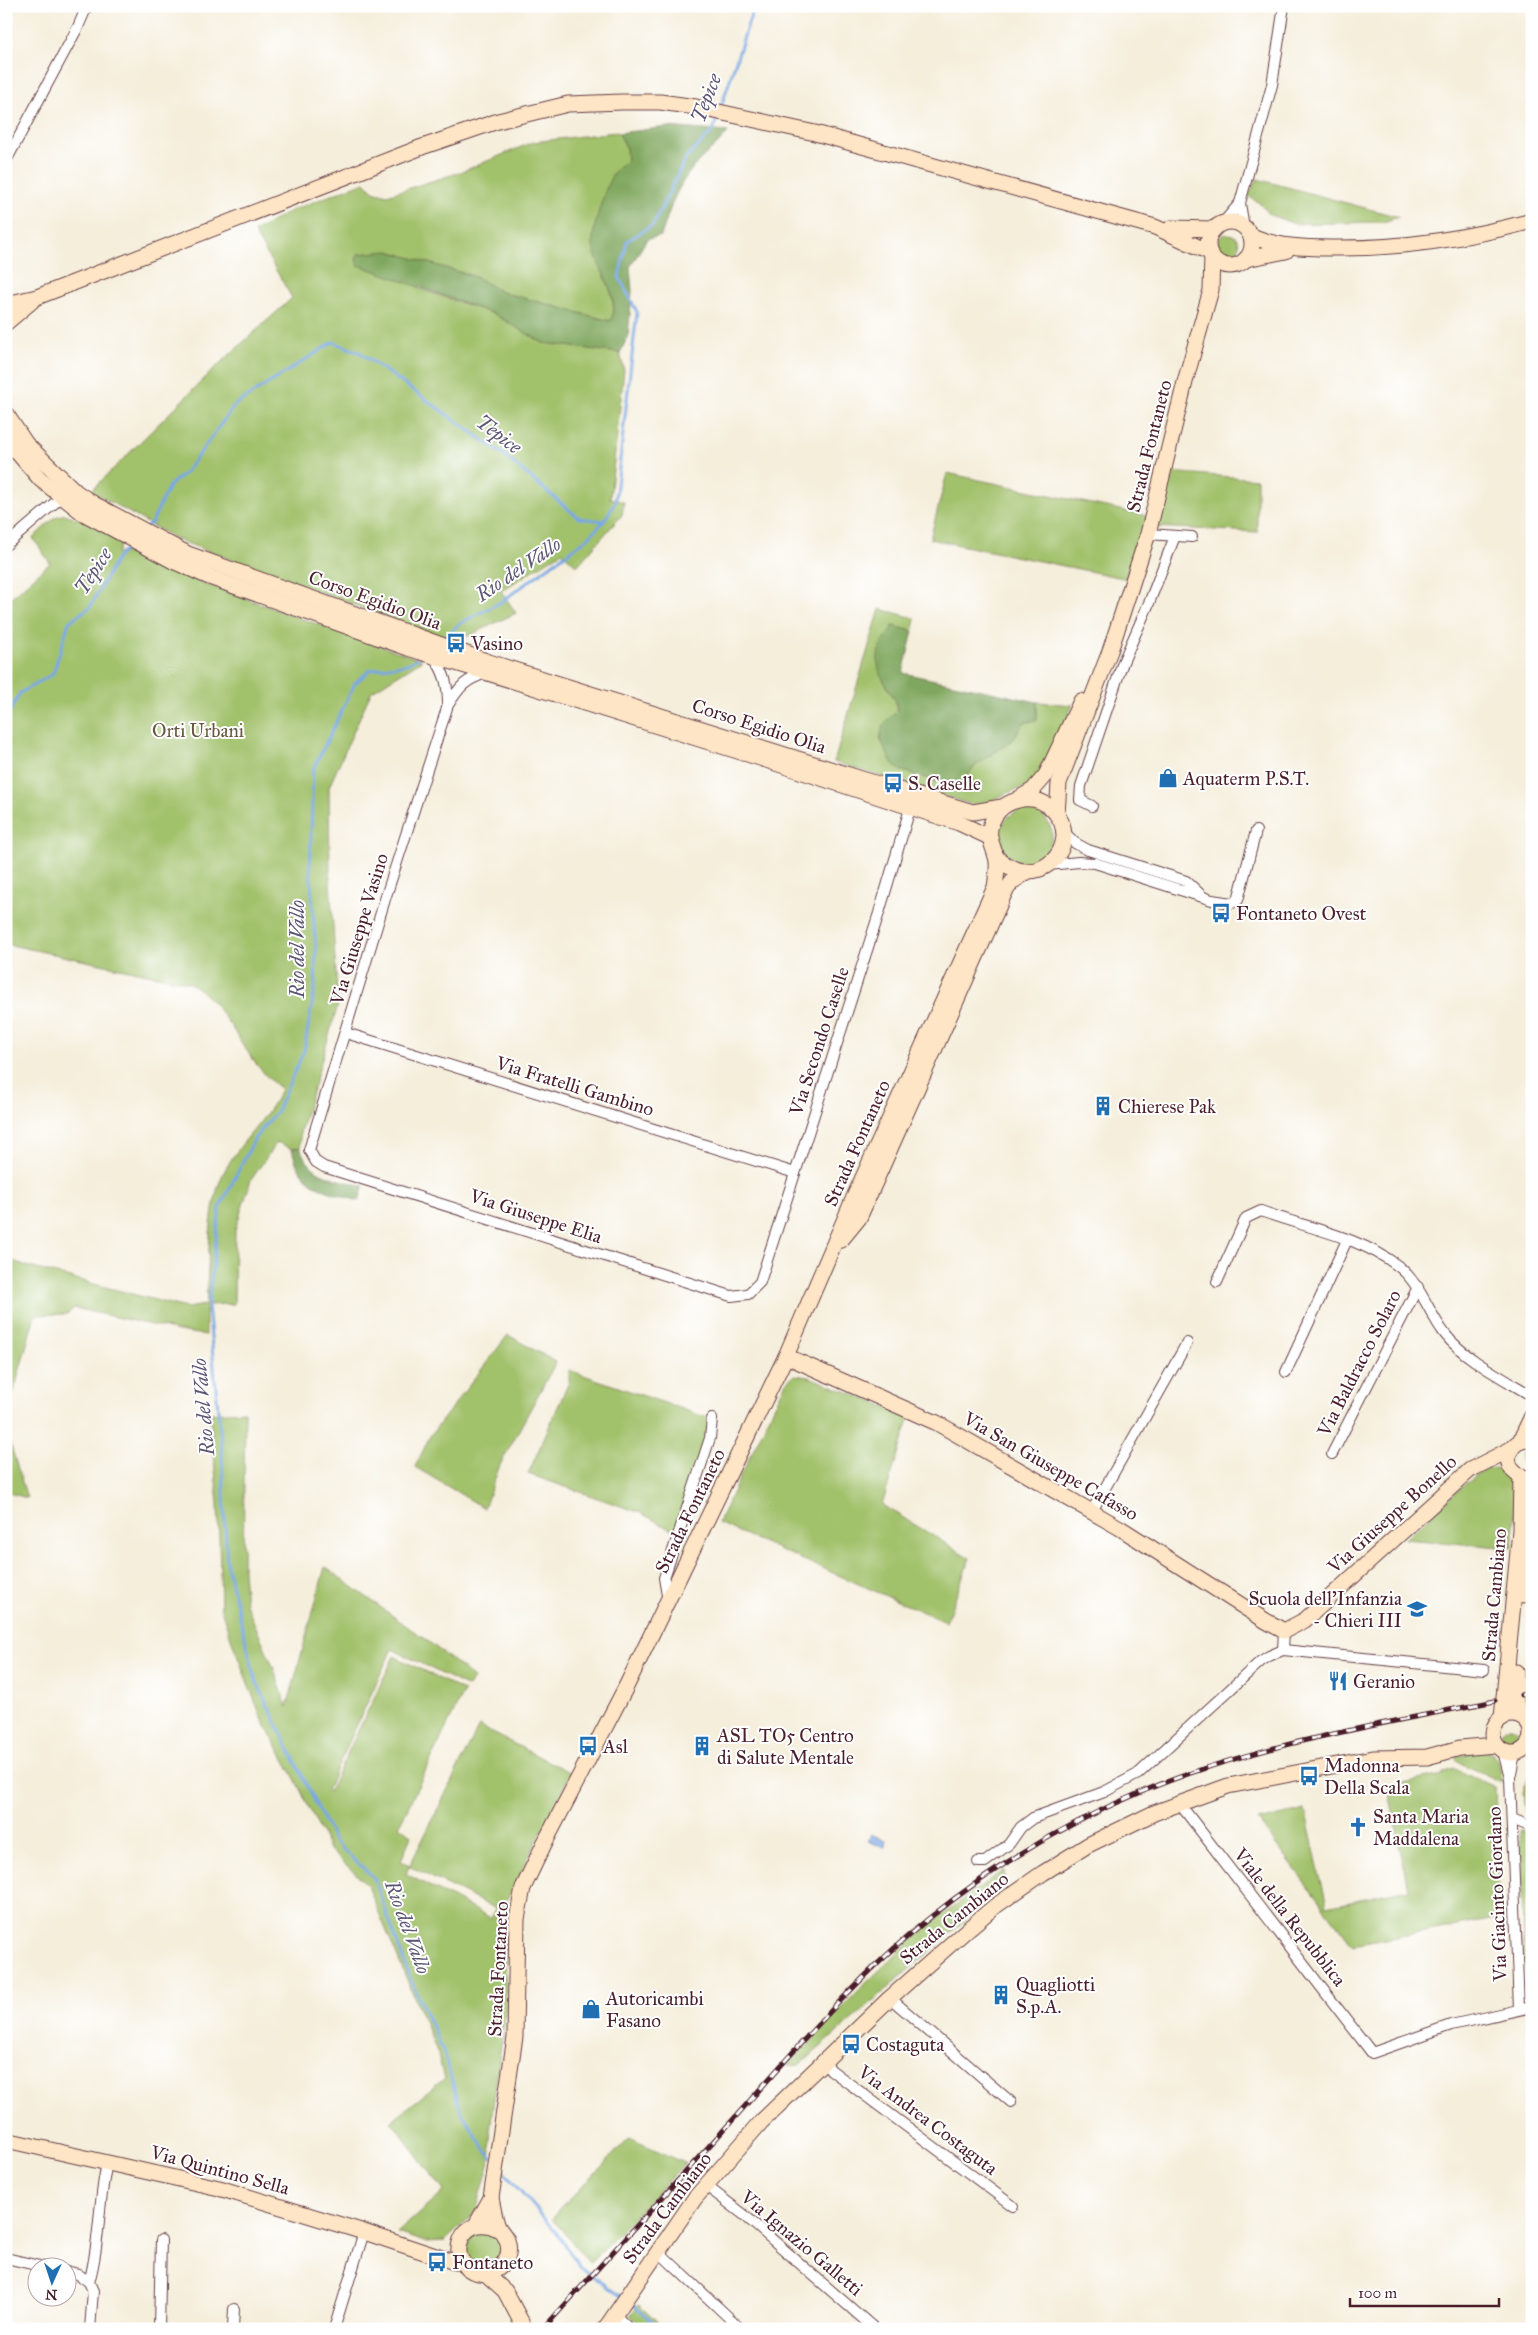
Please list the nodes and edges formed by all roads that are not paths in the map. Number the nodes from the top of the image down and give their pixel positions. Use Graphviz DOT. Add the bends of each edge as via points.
graph roads {
  1 [pos="87,6"];
  2 [pos="1284,6"];
  3 [pos="6,161"];
  4 [pos="1240,202"];
  5 [pos="1532,221"];
  6 [pos="1218,226"];
  7 [pos="1155,227"];
  8 [pos="1247,231"];
  9 [pos="1312,248"];
  10 [pos="1210,254"];
  11 [pos="1246,259"];
  12 [pos="1232,266"];
  13 [pos="1211,290"];
  14 [pos="37,297"];
  15 [pos="6,304"];
  16 [pos="6,322"];
  17 [pos="6,414"];
  18 [pos="6,439"];
  19 [pos="67,492"];
  20 [pos="1148,534"];
  21 [pos="1175,536"];
  22 [pos="1192,537"];
  23 [pos="147,540"];
  24 [pos="6,545"];
  25 [pos="1123,612"];
  26 [pos="434,656"];
  27 [pos="486,673"];
  28 [pos="448,705"];
  29 [pos="1017,800"];
  30 [pos="912,801"];
  31 [pos="1092,806"];
  32 [pos="1002,807"];
  33 [pos="1057,815"];
  34 [pos="1063,831"];
  35 [pos="1256,831"];
  36 [pos="989,837"];
  37 [pos="996,857"];
  38 [pos="1048,865"];
  39 [pos="1027,872"];
  40 [pos="1202,896"];
  41 [pos="346,1033"];
  42 [pos="316,1162"];
  43 [pos="795,1173"];
  44 [pos="1347,1240"];
  45 [pos="831,1250"];
  46 [pos="1217,1282"];
  47 [pos="1418,1287"];
  48 [pos="748,1294"];
  49 [pos="1187,1343"];
  50 [pos="786,1356"];
  51 [pos="1286,1372"];
  52 [pos="1532,1396"];
  53 [pos="1532,1416"];
  54 [pos="712,1419"];
  55 [pos="1521,1443"];
  56 [pos="1332,1454"];
  57 [pos="1487,1460"];
  58 [pos="1521,1474"];
  59 [pos="1092,1511"];
  60 [pos="1532,1520"];
  61 [pos="1530,1554"];
  62 [pos="1528,1580"];
  63 [pos="668,1602"];
  64 [pos="1284,1631"];
  65 [pos="1283,1650"];
  66 [pos="1484,1670"];
  67 [pos="1502,1718"];
  68 [pos="1526,1720"];
  69 [pos="1531,1738"];
  70 [pos="1502,1745"];
  71 [pos="1179,1803"];
  72 [pos="1512,1819"];
  73 [pos="1532,1827"];
  74 [pos="978,1862"];
  75 [pos="890,1998"];
  76 [pos="1532,2007"];
  77 [pos="1519,2009"];
  78 [pos="824,2061"];
  79 [pos="1011,2102"];
  80 [pos="6,2140"];
  81 [pos="106,2163"];
  82 [pos="705,2185"];
  83 [pos="491,2198"];
  84 [pos="1013,2206"];
  85 [pos="476,2225"];
  86 [pos="498,2229"];
  87 [pos="364,2232"];
  88 [pos="461,2238"];
  89 [pos="161,2240"];
  90 [pos="421,2250"];
  91 [pos="658,2251"];
  92 [pos="6,2258"];
  93 [pos="462,2262"];
  94 [pos="504,2262"];
  95 [pos="28,2263"];
  96 [pos="78,2274"];
  97 [pos="486,2274"];
  98 [pos="89,2282"];
  99 [pos="512,2302"];
  100 [pos="234,2309"];
  101 [pos="616,2313"];
  102 [pos="90,2329"];
  103 [pos="158,2329"];
  104 [pos="233,2329"];
  105 [pos="334,2329"];
  106 [pos="525,2329"];
  107 [pos="605,2329"];
  108 [pos="629,2329"];
  109 [pos="742,2329"];
  110 [pos="875,2329"];
  1 -- 3 [label="street"];
  2 -- 4 [label="street" via="1272,85"];
  4 -- 6 [label="street"];
  4 -- 8 [label="street"];
  5 -- 9 [label="street" via="1444,242 1381,248"];
  6 -- 7 [label="street" via="1191,230"];
  6 -- 8 [label="street" via="1234,223"];
  6 -- 10 [label="street" via="1208,240"];
  7 -- 10 [label="street"];
  7 -- 14 [label="street" via="743,116 660,102 568,104 498,121 422,147"];
  8 -- 9 [label="street" via="1272,244"];
  8 -- 11 [label="street" via="1251,247"];
  9 -- 11 [label="street"];
  10 -- 12 [label="street" via="1221,264"];
  10 -- 13 [label="street, Strada Fontaneto"];
  11 -- 12 [label="street"];
  12 -- 13 [label="street, Strada Fontaneto"];
  13 -- 20 [label="street, Strada Fontaneto"];
  14 -- 15 [label="street"];
  14 -- 16 [label="street"];
  17 -- 19 [label="street, Corso Egidio Olia" via="26,444"];
  18 -- 19 [label="street, Corso Egidio Olia" via="40,479"];
  19 -- 23 [label="street, Corso Egidio Olia" via="84,512"];
  19 -- 24 [label="street"];
  20 -- 21 [label="street"];
  20 -- 25 [label="street, Strada Fontaneto"];
  21 -- 22 [label="street"];
  21 -- 31 [label="street" via="1123,662 1081,786 1080,800"];
  23 -- 26 [label="street, Corso Egidio Olia" via="209,577"];
  23 -- 30 [label="street, Corso Egidio Olia" via="448,648 865,780"];
  25 -- 29 [label="street" via="1046,775 1034,790"];
  25 -- 33 [label="street" via="1059,783"];
  26 -- 27 [label="street, Corso Egidio Olia"];
  26 -- 28 [label="street, Via Giuseppe Vasino" via="444,671"];
  27 -- 28 [label="street, Via Giuseppe Vasino" via="470,678"];
  27 -- 30 [label="street, Corso Egidio Olia" via="760,758"];
  28 -- 41 [label="street, Via Giuseppe Vasino"];
  29 -- 32 [label="street"];
  29 -- 33 [label="street" via="1039,801"];
  30 -- 32 [label="street, Corso Egidio Olia" via="973,812"];
  30 -- 36 [label="street, Corso Egidio Olia"];
  30 -- 43 [label="street, Via Secondo Caselle"];
  32 -- 36 [label="street" via="995,816"];
  33 -- 34 [label="street"];
  34 -- 38 [label="street" via="1060,850"];
  34 -- 40 [label="street" via="1088,850 1186,882"];
  35 -- 40 [label="street" via="1238,900 1225,903"];
  36 -- 37 [label="street, Strada Fontaneto"];
  37 -- 39 [label="street" via="1015,870"];
  37 -- 45 [label="street, Strada Fontaneto" via="995,887"];
  38 -- 39 [label="street"];
  38 -- 40 [label="street" via="1093,863"];
  39 -- 45 [label="street" via="1012,882 1005,892 858,1218"];
  41 -- 42 [label="street, Via Giuseppe Vasino" via="309,1150"];
  41 -- 43 [label="street, Via Fratelli Gambino"];
  42 -- 48 [label="street, Via Giuseppe Elia" via="726,1294"];
  43 -- 48 [label="street, Via Secondo Caselle" via="760,1282"];
  44 -- 46 [label="street" via="1261,1211 1246,1218"];
  44 -- 47 [label="street" via="1372,1250 1398,1267"];
  44 -- 51 [label="street"];
  45 -- 50 [label="street, Strada Fontaneto"];
  47 -- 52 [label="street" via="1445,1335 1464,1352"];
  47 -- 56 [label="street, Via Baldracco Solaro"];
  49 -- 59 [label="street"];
  50 -- 59 [label="street, Via San Giuseppe Cafasso" via="937,1423"];
  50 -- 63 [label="street, Strada Fontaneto"];
  53 -- 55 [label="street"];
  54 -- 63 [label="street" via="710,1438 664,1578"];
  55 -- 57 [label="street, Via Giuseppe Bonello"];
  55 -- 58 [label="street, Strada Cambiano" via="1508,1458"];
  57 -- 58 [label="street, Via Giuseppe Bonello"];
  57 -- 64 [label="street, Via Giuseppe Bonello" via="1470,1470 1305,1620"];
  58 -- 67 [label="street, Strada Cambiano" via="1520,1530"];
  59 -- 64 [label="street, Via San Giuseppe Cafasso"];
  60 -- 61 [label="street, Strada Cambiano"];
  61 -- 62 [label="street, Strada Cambiano"];
  62 -- 68 [label="street, Strada Cambiano" via="1515,1688 1516,1703"];
  63 -- 83 [label="street, Strada Fontaneto" via="523,1888 517,1920 515,2037"];
  64 -- 65 [label="street"];
  65 -- 66 [label="street"];
  65 -- 74 [label="street" via="1261,1661 1138,1774 1104,1792 1033,1818 1009,1844 985,1862"];
  67 -- 68 [label="street" via="1509,1715"];
  67 -- 70 [label="street"];
  68 -- 69 [label="street"];
  69 -- 70 [label="street" via="1525,1748"];
  70 -- 71 [label="street, Strada Cambiano" via="1460,1748 1428,1757 1373,1758 1328,1766 1228,1786"];
  70 -- 72 [label="street, Via Giacinto Giordano" via="1510,1778"];
  71 -- 75 [label="street, Strada Cambiano" via="1088,1845 1043,1873 994,1907"];
  71 -- 77 [label="street, Viale della Repubblica" via="1372,2053 1451,2025"];
  72 -- 73 [label="street"];
  72 -- 77 [label="street, Via Giacinto Giordano"];
  75 -- 78 [label="street, Strada Cambiano"];
  75 -- 79 [label="street"];
  76 -- 77 [label="street"];
  78 -- 82 [label="street, Strada Cambiano" via="762,2121"];
  78 -- 84 [label="street, Via Andrea Costaguta" via="831,2070"];
  80 -- 81 [label="street, Via Quintino Sella"];
  81 -- 87 [label="street, Via Quintino Sella" via="220,2188"];
  81 -- 98 [label="street" via="96,2227 94,2270"];
  82 -- 91 [label="street, Strada Cambiano"];
  82 -- 110 [label="street, Via Ignazio Galletti"];
  83 -- 85 [label="street, Strada Fontaneto"];
  83 -- 86 [label="street, Strada Fontaneto"];
  85 -- 86 [label="street" via="491,2225"];
  85 -- 88 [label="street"];
  86 -- 94 [label="street" via="504,2234 508,2248"];
  87 -- 90 [label="street, Via Quintino Sella"];
  87 -- 105 [label="street"];
  88 -- 90 [label="street, Via Quintino Sella" via="446,2249"];
  88 -- 93 [label="street" via="459,2255"];
  89 -- 103 [label="street"];
  90 -- 93 [label="street, Via Quintino Sella"];
  91 -- 101 [label="street, Strada Cambiano"];
  91 -- 109 [label="street"];
  92 -- 95 [label="street"];
  93 -- 97 [label="street" via="473,2271"];
  94 -- 97 [label="street" via="500,2268"];
  94 -- 99 [label="street"];
  96 -- 98 [label="street"];
  97 -- 99 [label="street" via="501,2286"];
  98 -- 102 [label="street" via="92,2291"];
  99 -- 106 [label="street"];
  100 -- 104 [label="street"];
  101 -- 107 [label="street, Strada Cambiano"];
  101 -- 108 [label="street"];
}
